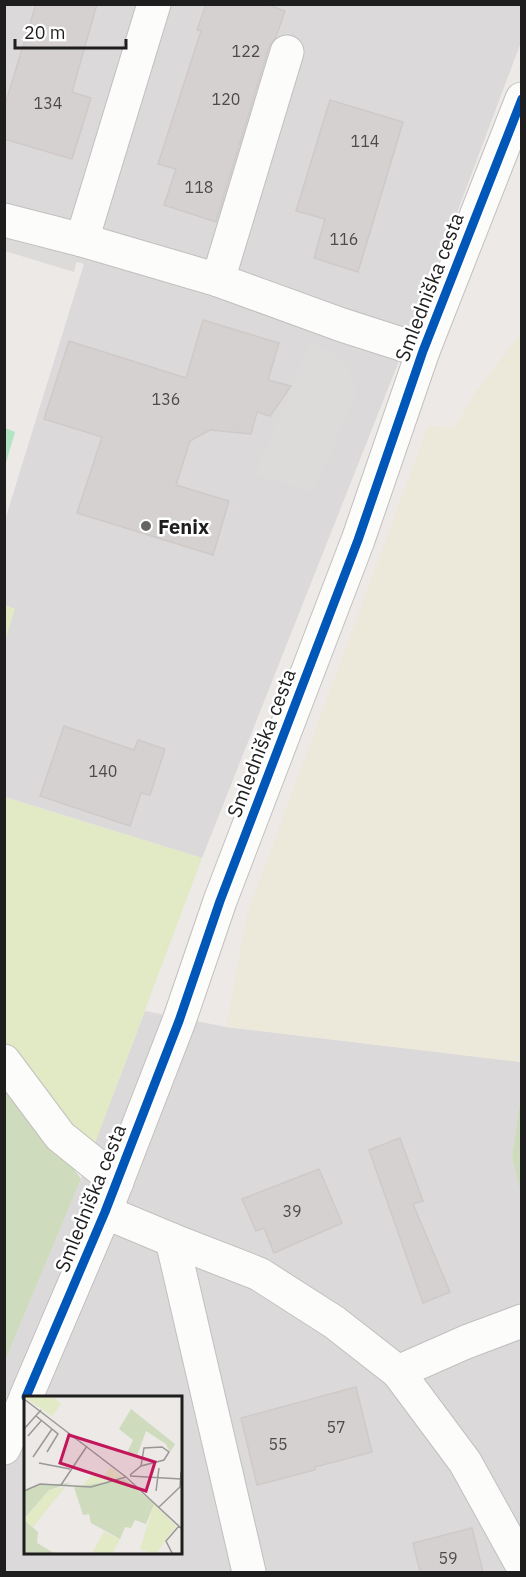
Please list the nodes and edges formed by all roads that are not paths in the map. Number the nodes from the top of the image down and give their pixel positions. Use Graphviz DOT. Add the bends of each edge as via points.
graph roads {
  1 [pos="154,4"];
  2 [pos="287,52"];
  3 [pos="522,99"];
  4 [pos="4,220"];
  5 [pos="82,240"];
  6 [pos="218,280"];
  7 [pos="423,351"];
  8 [pos="4,1061"];
  9 [pos="117,1182"];
  10 [pos="105,1212"];
  11 [pos="172,1240"];
  12 [pos="522,1321"];
  13 [pos="398,1372"];
  14 [pos="27,1396"];
  15 [pos="24,1403"];
  16 [pos="4,1448"];
  17 [pos="522,1565"];
  18 [pos="249,1572"];
  1 -- 5 [label="street"];
  2 -- 6 [label="street"];
  3 -- 7 [label="street, Smledniška cesta"];
  4 -- 5 [label="street, Smledniška cesta"];
  5 -- 6 [label="street, Smledniška cesta"];
  6 -- 7 [label="street, Smledniška cesta"];
  7 -- 9 [label="street, Smledniška cesta" via="358,540"];
  8 -- 9 [label="street" via="60,1136"];
  9 -- 10 [label="street, Smledniška cesta"];
  10 -- 11 [label="street, Smledniška cesta"];
  10 -- 14 [label="street, Smledniška cesta"];
  11 -- 13 [label="street, Smledniška cesta" via="259,1274 334,1322"];
  11 -- 18 [label="street"];
  12 -- 13 [label="street"];
  13 -- 17 [label="street, Smledniška cesta" via="465,1462"];
  15 -- 16 [label="street, Smledniška cesta"];
}
